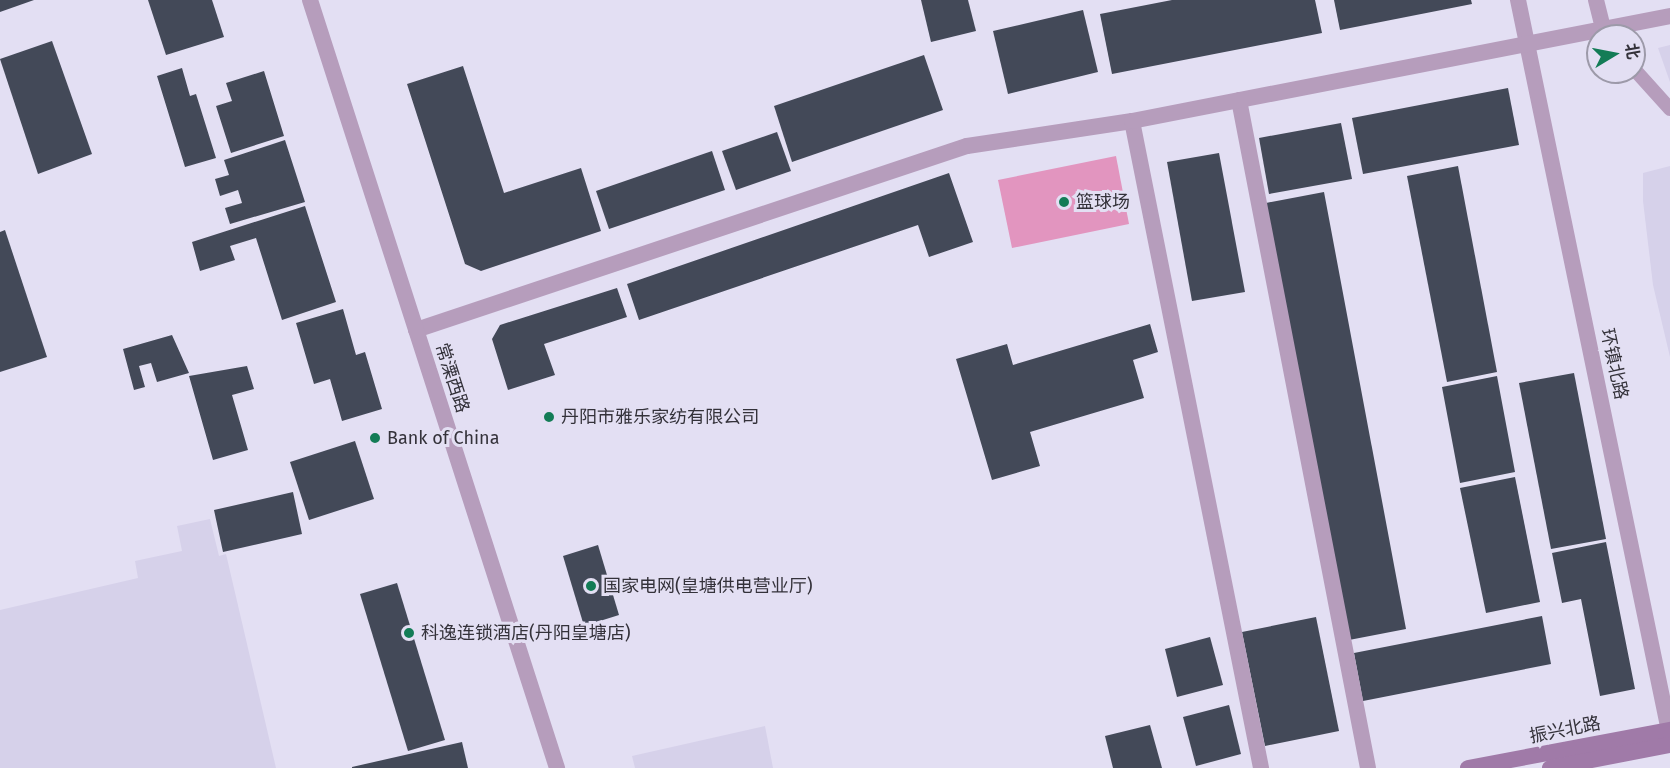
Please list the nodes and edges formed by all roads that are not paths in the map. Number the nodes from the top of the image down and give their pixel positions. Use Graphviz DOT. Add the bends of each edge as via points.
graph roads {
  1 [pos="310,0"];
  2 [pos="1518,0"];
  3 [pos="1596,0"];
  4 [pos="1670,16"];
  5 [pos="1604,24"];
  6 [pos="1638,24"];
  7 [pos="1586,35"];
  8 [pos="1528,42"];
  9 [pos="1646,82"];
  10 [pos="1239,99"];
  11 [pos="1670,109"];
  12 [pos="1132,121"];
  13 [pos="416,330"];
  14 [pos="1670,730"];
  15 [pos="1670,736"];
  16 [pos="1670,745"];
  17 [pos="557,768"];
  18 [pos="1261,768"];
  19 [pos="1368,768"];
  20 [pos="1468,768"];
  21 [pos="1550,768"];
  1 -- 13 [label="street, 常溧西路"];
  2 -- 8 [label="street, 环镇北路"];
  3 -- 5 [label="street"];
  4 -- 6 [label="street"];
  7 -- 8 [label="street"];
  8 -- 10 [label="street"];
  8 -- 14 [label="street, 环镇北路"];
  9 -- 11 [label="lane"];
  10 -- 12 [label="street"];
  10 -- 19 [label="street"];
  12 -- 13 [label="street" via="967,146"];
  12 -- 18 [label="street"];
  13 -- 17 [label="street, 常溧西路"];
  14 -- 15 [label="street, 环镇北路"];
  14 -- 20 [label="main road, 振兴北路"];
  16 -- 21 [label="main road, 振兴北路"];
}
